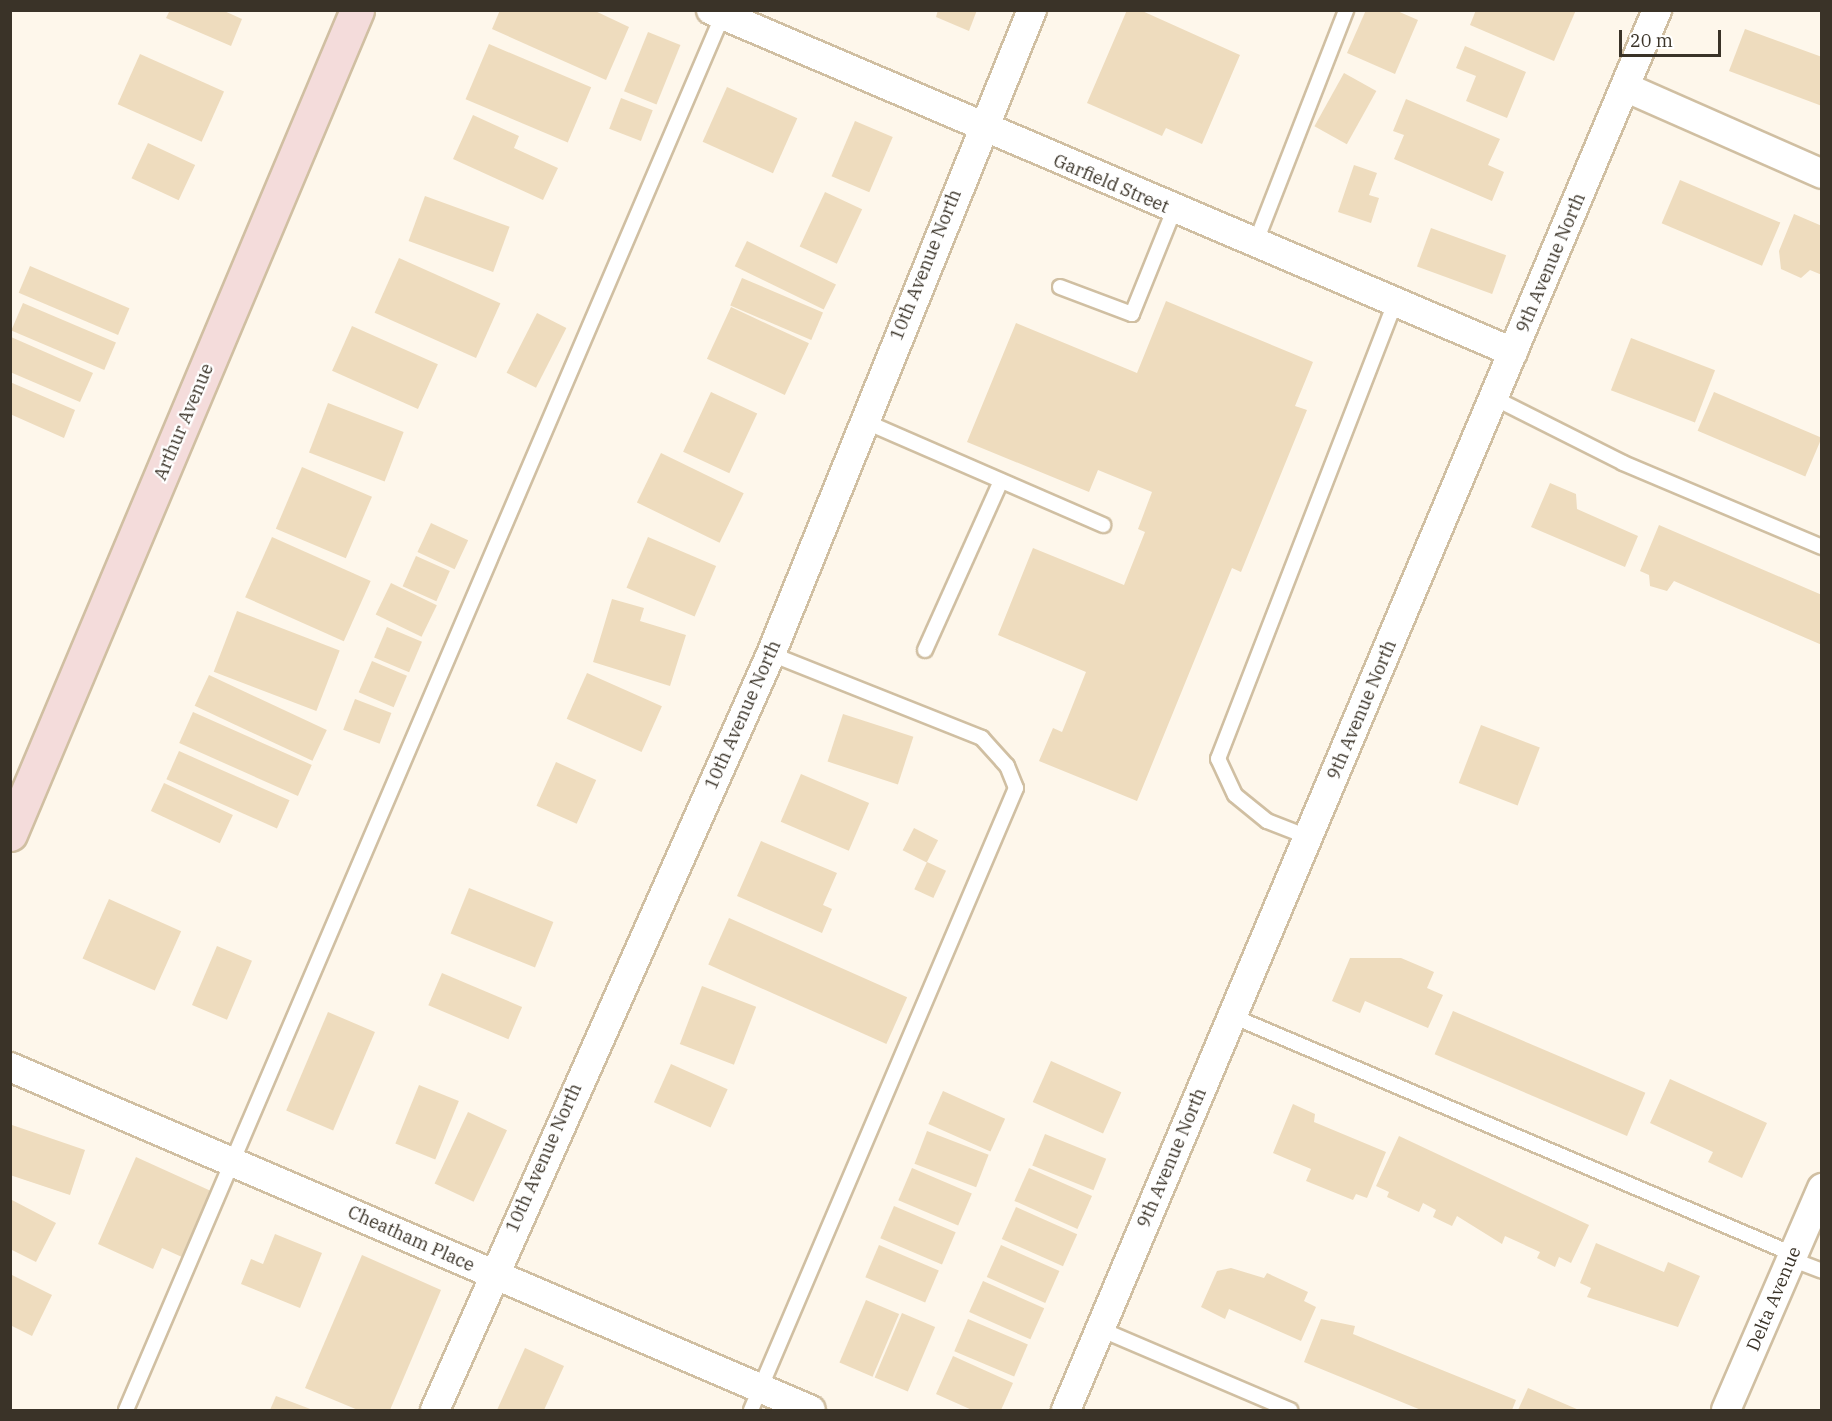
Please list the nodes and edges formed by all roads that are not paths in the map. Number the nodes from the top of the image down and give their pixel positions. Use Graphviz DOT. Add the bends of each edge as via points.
graph roads {
  1 [pos="357,10"];
  2 [pos="1032,10"];
  3 [pos="1346,10"];
  4 [pos="1658,10"];
  5 [pos="720,12"];
  6 [pos="1625,87"];
  7 [pos="980,129"];
  8 [pos="1821,174"];
  9 [pos="1174,210"];
  10 [pos="1255,244"];
  11 [pos="1060,287"];
  12 [pos="1395,302"];
  13 [pos="1513,352"];
  14 [pos="1494,398"];
  15 [pos="864,421"];
  16 [pos="1001,481"];
  17 [pos="1103,525"];
  18 [pos="1821,547"];
  19 [pos="925,650"];
  20 [pos="771,654"];
  21 [pos="10,834"];
  22 [pos="1308,837"];
  23 [pos="1232,1016"];
  24 [pos="10,1067"];
  25 [pos="232,1161"];
  26 [pos="1821,1188"];
  27 [pos="1792,1257"];
  28 [pos="1821,1271"];
  29 [pos="492,1274"];
  30 [pos="1100,1329"];
  31 [pos="756,1399"];
  32 [pos="126,1410"];
  33 [pos="435,1410"];
  34 [pos="811,1410"];
  35 [pos="1066,1410"];
  36 [pos="1290,1410"];
  37 [pos="1726,1410"];
  1 -- 21 [label="street, Arthur Avenue"];
  2 -- 7 [label="street, 10th Avenue North"];
  3 -- 10 [label="lane"];
  4 -- 6 [label="street, 9th Avenue North"];
  5 -- 7 [label="street, Garfield Street"];
  5 -- 25 [label="lane"];
  6 -- 8 [label="street"];
  6 -- 13 [label="street, 9th Avenue North"];
  7 -- 9 [label="street, Garfield Street"];
  7 -- 15 [label="street, 10th Avenue North"];
  9 -- 10 [label="street, Garfield Street"];
  9 -- 11 [label="lane" via="1132,314"];
  10 -- 12 [label="street, Garfield Street"];
  12 -- 13 [label="street, Garfield Street"];
  12 -- 22 [label="lane" via="1218,759 1235,795 1267,821"];
  13 -- 14 [label="street, 9th Avenue North"];
  14 -- 18 [label="lane" via="1623,463"];
  14 -- 22 [label="street, 9th Avenue North"];
  15 -- 16 [label="lane"];
  15 -- 20 [label="street, 10th Avenue North"];
  16 -- 17 [label="lane"];
  16 -- 19 [label="lane"];
  20 -- 29 [label="street, 10th Avenue North"];
  20 -- 31 [label="lane" via="982,738 1007,766 1016,788"];
  22 -- 23 [label="street, 9th Avenue North"];
  23 -- 27 [label="lane"];
  23 -- 30 [label="street, 9th Avenue North"];
  24 -- 25 [label="street, Cheatham Place"];
  25 -- 29 [label="street, Cheatham Place"];
  25 -- 32 [label="lane"];
  26 -- 27 [label="street, Delta Avenue"];
  27 -- 28 [label="lane"];
  27 -- 37 [label="street, Delta Avenue"];
  29 -- 31 [label="street, Cheatham Place"];
  29 -- 33 [label="street, 10th Avenue North"];
  30 -- 35 [label="street, 9th Avenue North"];
  30 -- 36 [label="lane"];
  31 -- 34 [label="street, Cheatham Place"];
}
